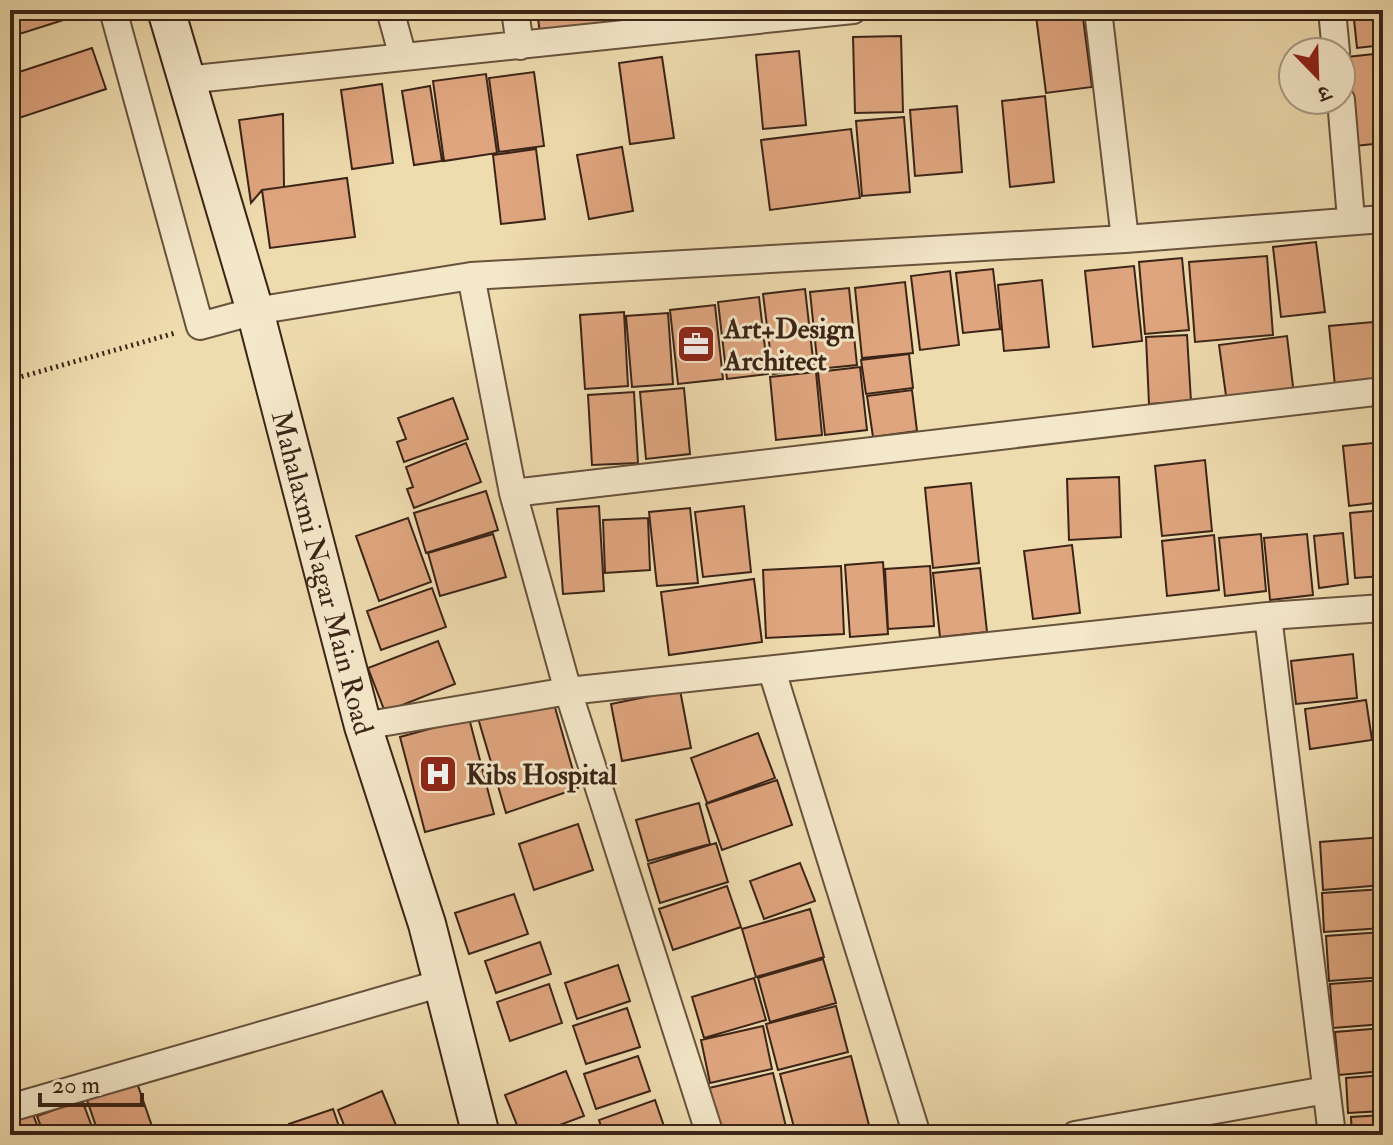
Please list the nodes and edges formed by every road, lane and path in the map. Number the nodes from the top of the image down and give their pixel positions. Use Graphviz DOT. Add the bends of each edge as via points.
graph roads {
  1 [pos="113,10"];
  2 [pos="166,10"];
  3 [pos="390,10"];
  4 [pos="515,10"];
  5 [pos="853,10"];
  6 [pos="1098,10"];
  7 [pos="1332,10"];
  8 [pos="719,18"];
  9 [pos="1334,36"];
  10 [pos="520,46"];
  11 [pos="403,57"];
  12 [pos="185,80"];
  13 [pos="1342,116"];
  14 [pos="1351,219"];
  15 [pos="1383,219"];
  16 [pos="1125,239"];
  17 [pos="471,276"];
  18 [pos="255,311"];
  19 [pos="200,326"];
  20 [pos="10,380"];
  21 [pos="1383,391"];
  22 [pos="513,493"];
  23 [pos="1383,608"];
  24 [pos="1268,616"];
  25 [pos="772,671"];
  26 [pos="568,691"];
  27 [pos="363,726"];
  28 [pos="442,983"];
  29 [pos="1326,1090"];
  30 [pos="10,1108"];
  31 [pos="481,1135"];
  32 [pos="710,1135"];
  33 [pos="917,1135"];
  34 [pos="1075,1135"];
  35 [pos="1332,1135"];
  1 -- 19 [label="street"];
  2 -- 12 [label="street, Mahalaxmi Nagar Main Road"];
  3 -- 11 [label="street"];
  4 -- 10 [label="street"];
  5 -- 8 [label="street"];
  6 -- 16 [label="street"];
  7 -- 9 [label="street"];
  8 -- 10 [label="street"];
  10 -- 11 [label="street"];
  11 -- 12 [label="street"];
  12 -- 18 [label="street, Mahalaxmi Nagar Main Road"];
  13 -- 14 [label="street"];
  14 -- 15 [label="street"];
  14 -- 16 [label="street"];
  16 -- 17 [label="street"];
  17 -- 18 [label="street"];
  17 -- 22 [label="street"];
  18 -- 19 [label="street"];
  18 -- 27 [label="street, Mahalaxmi Nagar Main Road"];
  19 -- 20 [label="path"];
  21 -- 22 [label="street"];
  22 -- 26 [label="street"];
  23 -- 24 [label="street"];
  24 -- 25 [label="street"];
  24 -- 29 [label="street"];
  25 -- 26 [label="street"];
  25 -- 33 [label="street"];
  26 -- 27 [label="street"];
  26 -- 32 [label="street"];
  27 -- 28 [label="street, Mahalaxmi Nagar Main Road"];
  28 -- 30 [label="street"];
  28 -- 31 [label="street, Mahalaxmi Nagar Main Road"];
  29 -- 34 [label="street"];
  29 -- 35 [label="street"];
}
